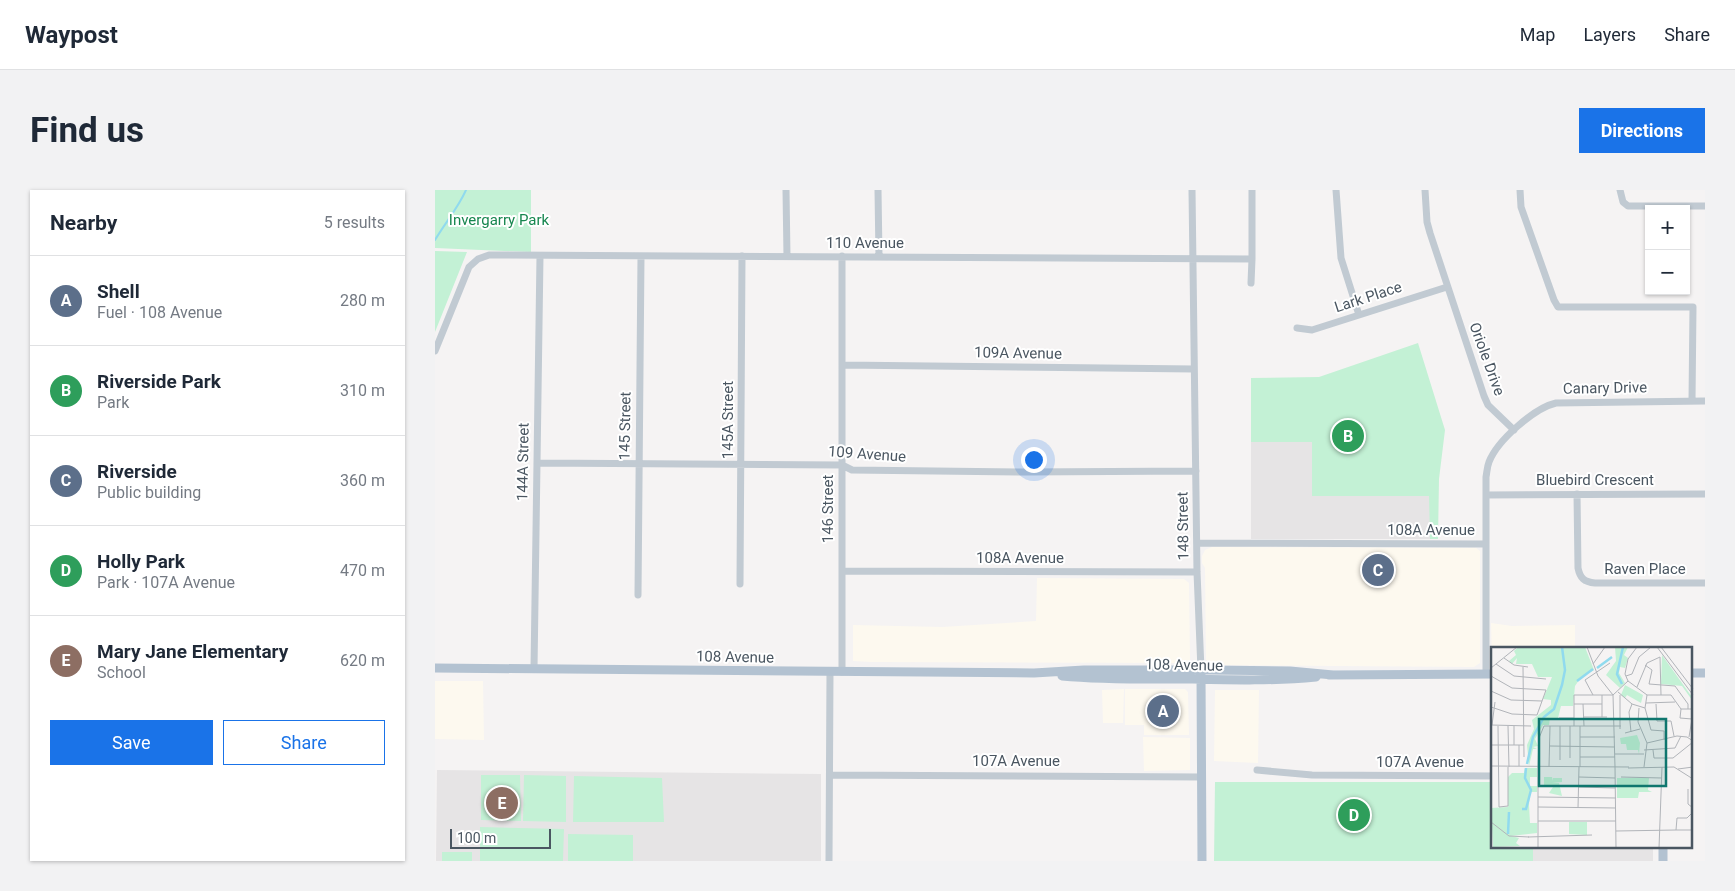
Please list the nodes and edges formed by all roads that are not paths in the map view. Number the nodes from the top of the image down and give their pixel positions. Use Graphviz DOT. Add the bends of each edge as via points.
graph roads {
  1 [pos="786,190"];
  2 [pos="878,190"];
  3 [pos="1192,190"];
  4 [pos="1252,190"];
  5 [pos="1336,190"];
  6 [pos="1425,190"];
  7 [pos="1520,190"];
  8 [pos="1620,190"];
  9 [pos="1705,206"];
  10 [pos="540,256"];
  11 [pos="641,256"];
  12 [pos="742,256"];
  13 [pos="787,256"];
  14 [pos="842,256"];
  15 [pos="879,256"];
  16 [pos="1193,258"];
  17 [pos="1252,259"];
  18 [pos="1251,283"];
  19 [pos="1447,287"];
  20 [pos="1359,315"];
  21 [pos="1297,328"];
  22 [pos="435,351"];
  23 [pos="842,365"];
  24 [pos="1194,369"];
  25 [pos="1692,401"];
  26 [pos="1705,401"];
  27 [pos="1514,430"];
  28 [pos="537,463"];
  29 [pos="639,463"];
  30 [pos="741,464"];
  31 [pos="842,465"];
  32 [pos="1195,470"];
  33 [pos="1577,494"];
  34 [pos="1705,494"];
  35 [pos="1486,495"];
  36 [pos="1197,543"];
  37 [pos="1486,544"];
  38 [pos="843,570"];
  39 [pos="1197,572"];
  40 [pos="1705,583"];
  41 [pos="740,584"];
  42 [pos="638,595"];
  43 [pos="435,668"];
  44 [pos="534,669"];
  45 [pos="831,672"];
  46 [pos="842,672"];
  47 [pos="1489,674"];
  48 [pos="1201,675"];
  49 [pos="1257,770"];
  50 [pos="830,775"];
  51 [pos="1201,776"];
  52 [pos="1491,776"];
  53 [pos="1663,848"];
  54 [pos="829,861"];
  55 [pos="1202,861"];
  56 [pos="1663,861"];
  1 -- 13 [label="street"];
  2 -- 15 [label="street"];
  3 -- 16 [label="street, 148 Street"];
  4 -- 17 [label="street"];
  5 -- 20 [label="street" via="1341,258"];
  6 -- 19 [label="street, Oriole Drive" via="1427,222"];
  7 -- 25 [label="street" via="1521,207 1558,307 1693,307"];
  8 -- 9 [label="street" via="1627,206"];
  10 -- 11 [label="street, 110 Avenue"];
  10 -- 22 [label="street, 110 Avenue" via="489,255 469,267"];
  10 -- 28 [label="street, 144A Street"];
  11 -- 12 [label="street, 110 Avenue"];
  11 -- 29 [label="street, 145 Street"];
  12 -- 13 [label="street, 110 Avenue"];
  12 -- 30 [label="street, 145A Street"];
  13 -- 14 [label="street, 110 Avenue"];
  14 -- 15 [label="street, 110 Avenue"];
  14 -- 23 [label="street, 146 Street"];
  15 -- 16 [label="street, 110 Avenue"];
  16 -- 17 [label="street, 110 Avenue"];
  16 -- 24 [label="street, 148 Street"];
  17 -- 18 [label="street"];
  19 -- 20 [label="street, Lark Place"];
  19 -- 27 [label="street, Oriole Drive" via="1488,405"];
  20 -- 21 [label="street, Lark Place" via="1312,330"];
  23 -- 24 [label="street, 109A Avenue"];
  23 -- 31 [label="street, 146 Street"];
  24 -- 32 [label="street, 148 Street"];
  25 -- 26 [label="street, Canary Drive"];
  25 -- 27 [label="street, Canary Drive" via="1556,403 1535,411"];
  27 -- 35 [label="street" via="1489,461"];
  28 -- 29 [label="street, 109 Avenue"];
  28 -- 44 [label="street, 144A Street"];
  29 -- 30 [label="street, 109 Avenue"];
  29 -- 42 [label="street, 145 Street"];
  30 -- 31 [label="street, 109 Avenue"];
  30 -- 41 [label="street, 145A Street"];
  31 -- 32 [label="street, 109 Avenue" via="852,470"];
  31 -- 38 [label="street, 146 Street"];
  32 -- 36 [label="street, 148 Street"];
  33 -- 34 [label="street, Bluebird Crescent"];
  33 -- 35 [label="street, Bluebird Crescent"];
  33 -- 40 [label="street, Raven Place" via="1577,568 1583,580 1595,583"];
  35 -- 37 [label="street"];
  36 -- 37 [label="street, 108A Avenue"];
  36 -- 39 [label="street, 148 Street"];
  37 -- 47 [label="street"];
  38 -- 39 [label="street, 108A Avenue"];
  38 -- 46 [label="street, 146 Street"];
  39 -- 48 [label="street, 148 Street"];
  43 -- 44 [label="main road, 108 Avenue"];
  44 -- 45 [label="main road, 108 Avenue"];
  45 -- 46 [label="main road, 108 Avenue"];
  45 -- 50 [label="street"];
  46 -- 48 [label="main road, 108 Avenue" via="1034,673 1083,678"];
  47 -- 48 [label="main road, 108 Avenue" via="1333,675 1290,680"];
  48 -- 51 [label="main road, 148 Street"];
  49 -- 52 [label="street, 107A Avenue" via="1312,775"];
  50 -- 51 [label="street, 107A Avenue"];
  50 -- 54 [label="street"];
  51 -- 55 [label="main road, 148 Street"];
  53 -- 56 [label="main road"];
}
